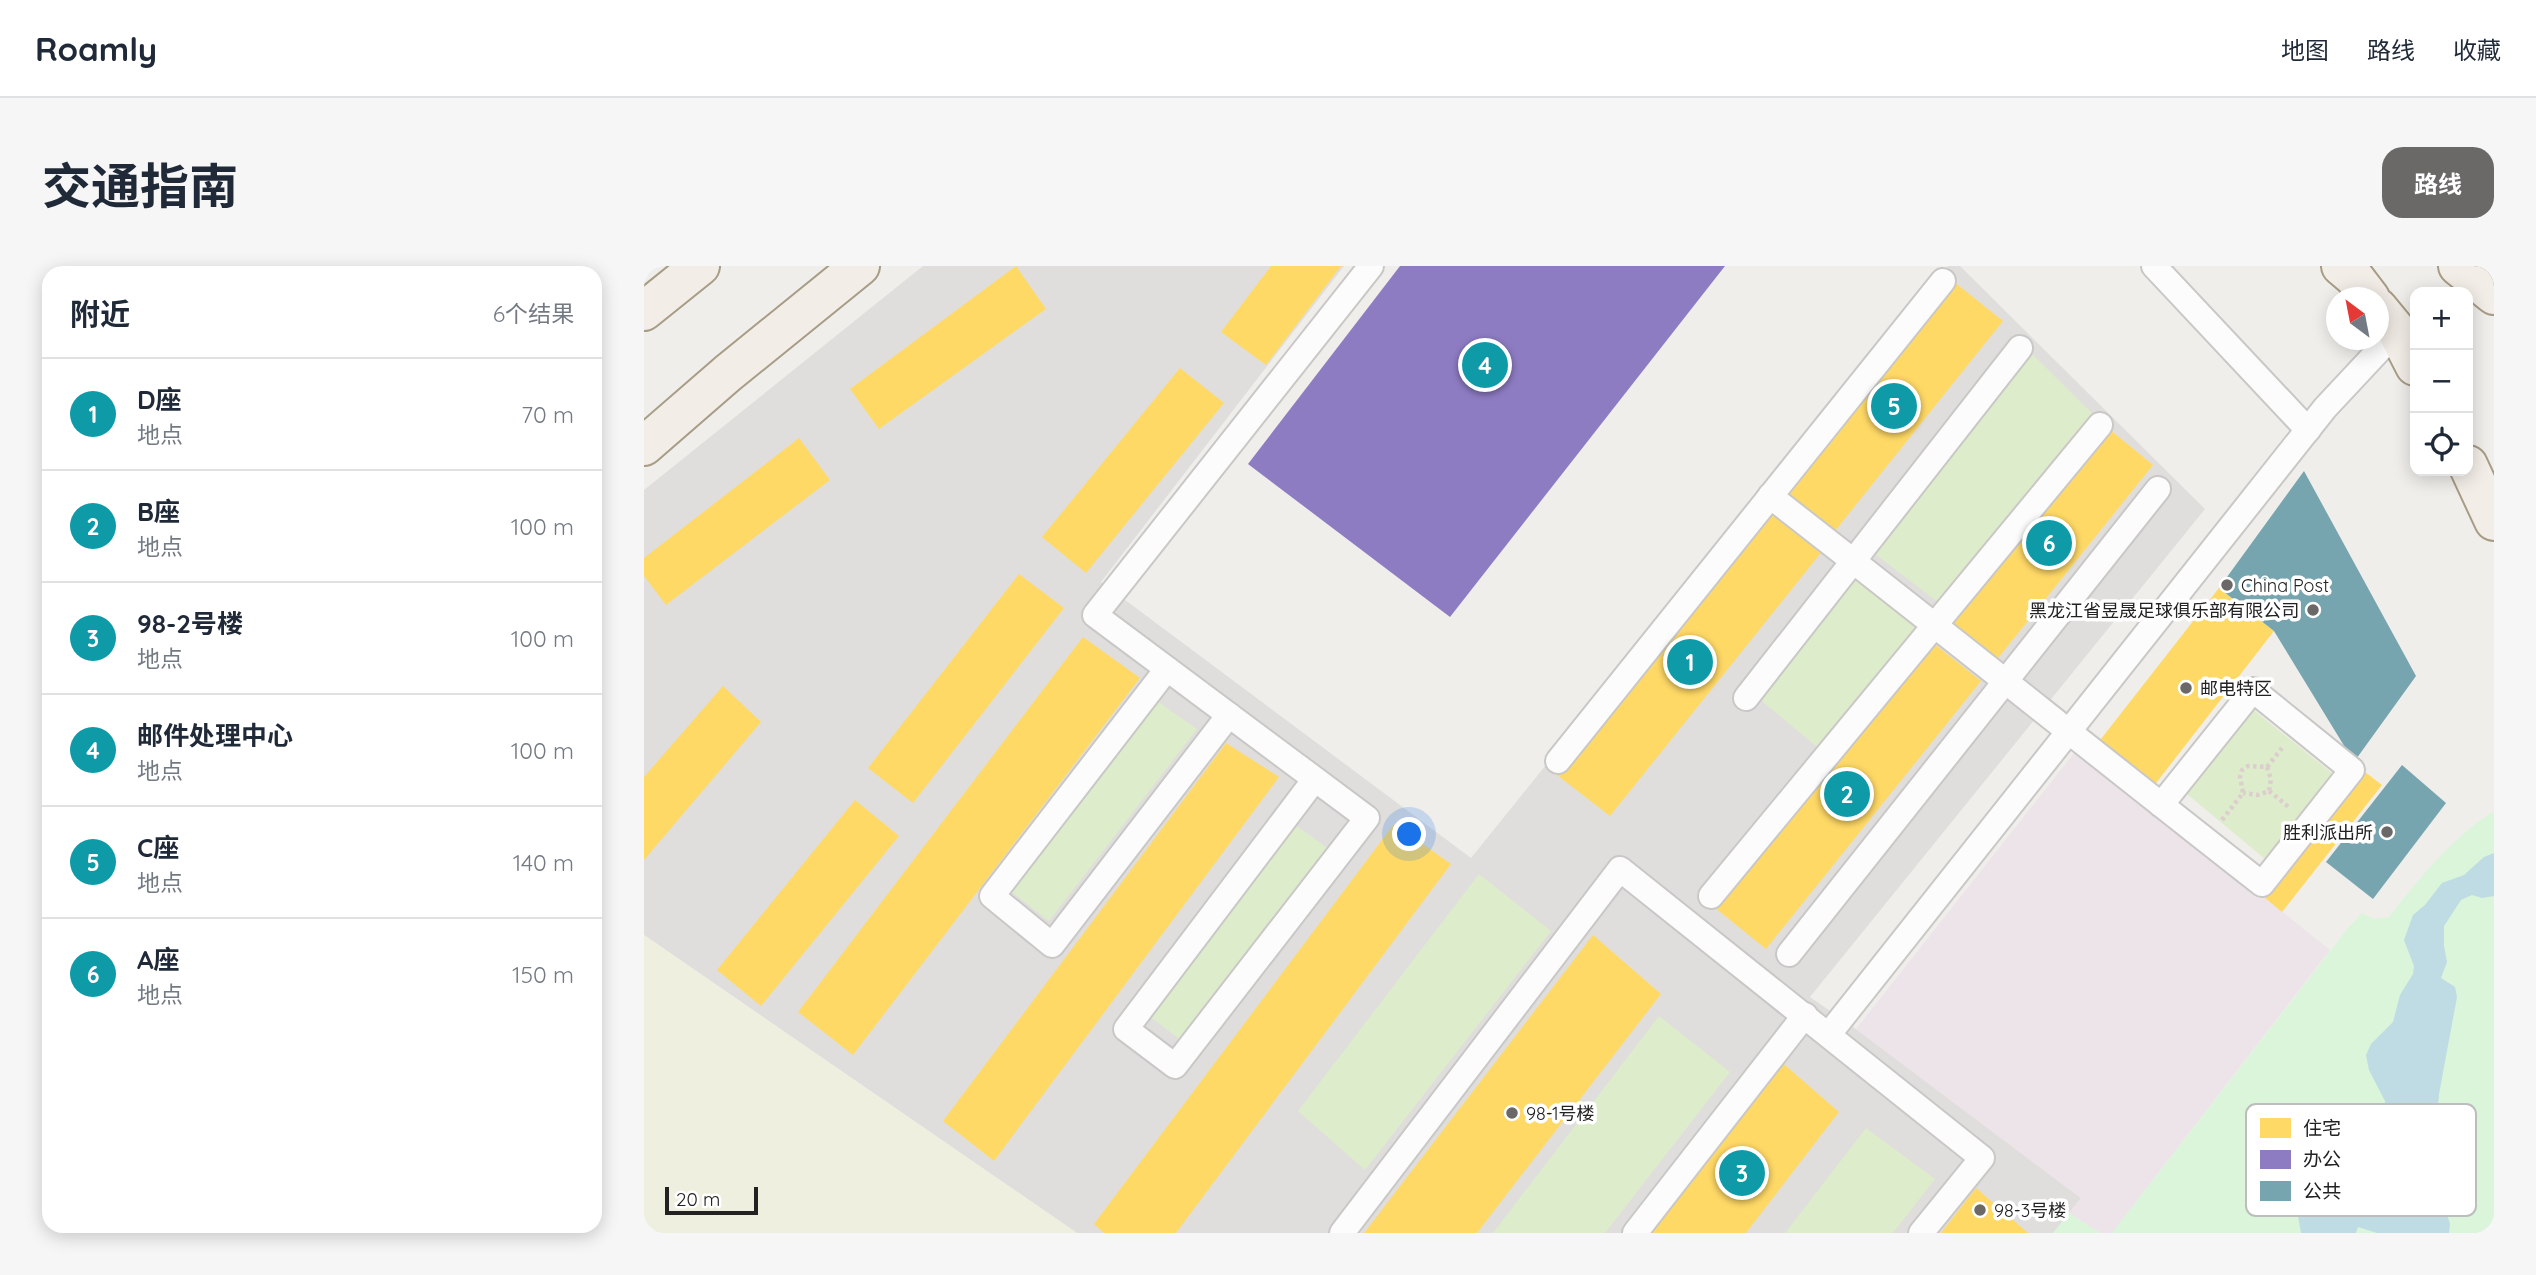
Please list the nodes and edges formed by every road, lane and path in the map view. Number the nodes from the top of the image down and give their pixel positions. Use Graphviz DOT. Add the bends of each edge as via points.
graph roads {
  1 [pos="700,266"];
  2 [pos="860,266"];
  3 [pos="1371,266"];
  4 [pos="2154,266"];
  5 [pos="2341,266"];
  6 [pos="2458,266"];
  7 [pos="1943,281"];
  8 [pos="2362,287"];
  9 [pos="2494,295"];
  10 [pos="644,311"];
  11 [pos="2389,321"];
  12 [pos="2020,348"];
  13 [pos="2366,350"];
  14 [pos="2410,357"];
  15 [pos="2100,425"];
  16 [pos="2308,430"];
  17 [pos="644,446"];
  18 [pos="2473,476"];
  19 [pos="2158,489"];
  20 [pos="1770,496"];
  21 [pos="2494,520"];
  22 [pos="1853,561"];
  23 [pos="1935,625"];
  24 [pos="1167,669"];
  25 [pos="2006,681"];
  26 [pos="1746,698"];
  27 [pos="1229,715"];
  28 [pos="2070,733"];
  29 [pos="1558,761"];
  30 [pos="1315,779"];
  31 [pos="2244,793"];
  32 [pos="2161,805"];
  33 [pos="2206,840"];
  34 [pos="1711,896"];
  35 [pos="1789,954"];
  36 [pos="1805,1015"];
  37 [pos="1829,1034"];
  38 [pos="1342,1233"];
  39 [pos="1635,1233"];
  40 [pos="1921,1233"];
  1 -- 10 [label="main road"];
  2 -- 17 [label="main road"];
  3 -- 24 [label="street" via="1095,615"];
  4 -- 16 [label="street"];
  5 -- 8 [label="main road"];
  6 -- 9 [label="main road"];
  7 -- 20 [label="street"];
  11 -- 14 [label="main road"];
  12 -- 22 [label="street"];
  13 -- 16 [label="street"];
  15 -- 23 [label="street"];
  16 -- 28 [label="street"];
  18 -- 21 [label="main road"];
  19 -- 25 [label="street"];
  20 -- 22 [label="street"];
  20 -- 29 [label="street"];
  22 -- 23 [label="street"];
  22 -- 26 [label="street"];
  23 -- 25 [label="street"];
  23 -- 34 [label="street"];
  24 -- 27 [label="street"];
  24 -- 27 [label="street" via="992,896 1052,945"];
  25 -- 28 [label="street"];
  25 -- 35 [label="street"];
  27 -- 30 [label="street"];
  28 -- 32 [label="street"];
  28 -- 37 [label="street"];
  30 -- 30 [label="street" via="1367,818 1175,1066 1126,1029"];
  31 -- 31 [label="path" via="2242,769 2267,766 2269,791"];
  31 -- 33 [label="path"];
  32 -- 33 [label="street"];
  32 -- 33 [label="street" via="2253,690 2352,770 2262,884"];
  36 -- 37 [label="street"];
  36 -- 38 [label="street" via="1620,869"];
  36 -- 39 [label="street"];
  37 -- 40 [label="street" via="1982,1158"];
}
